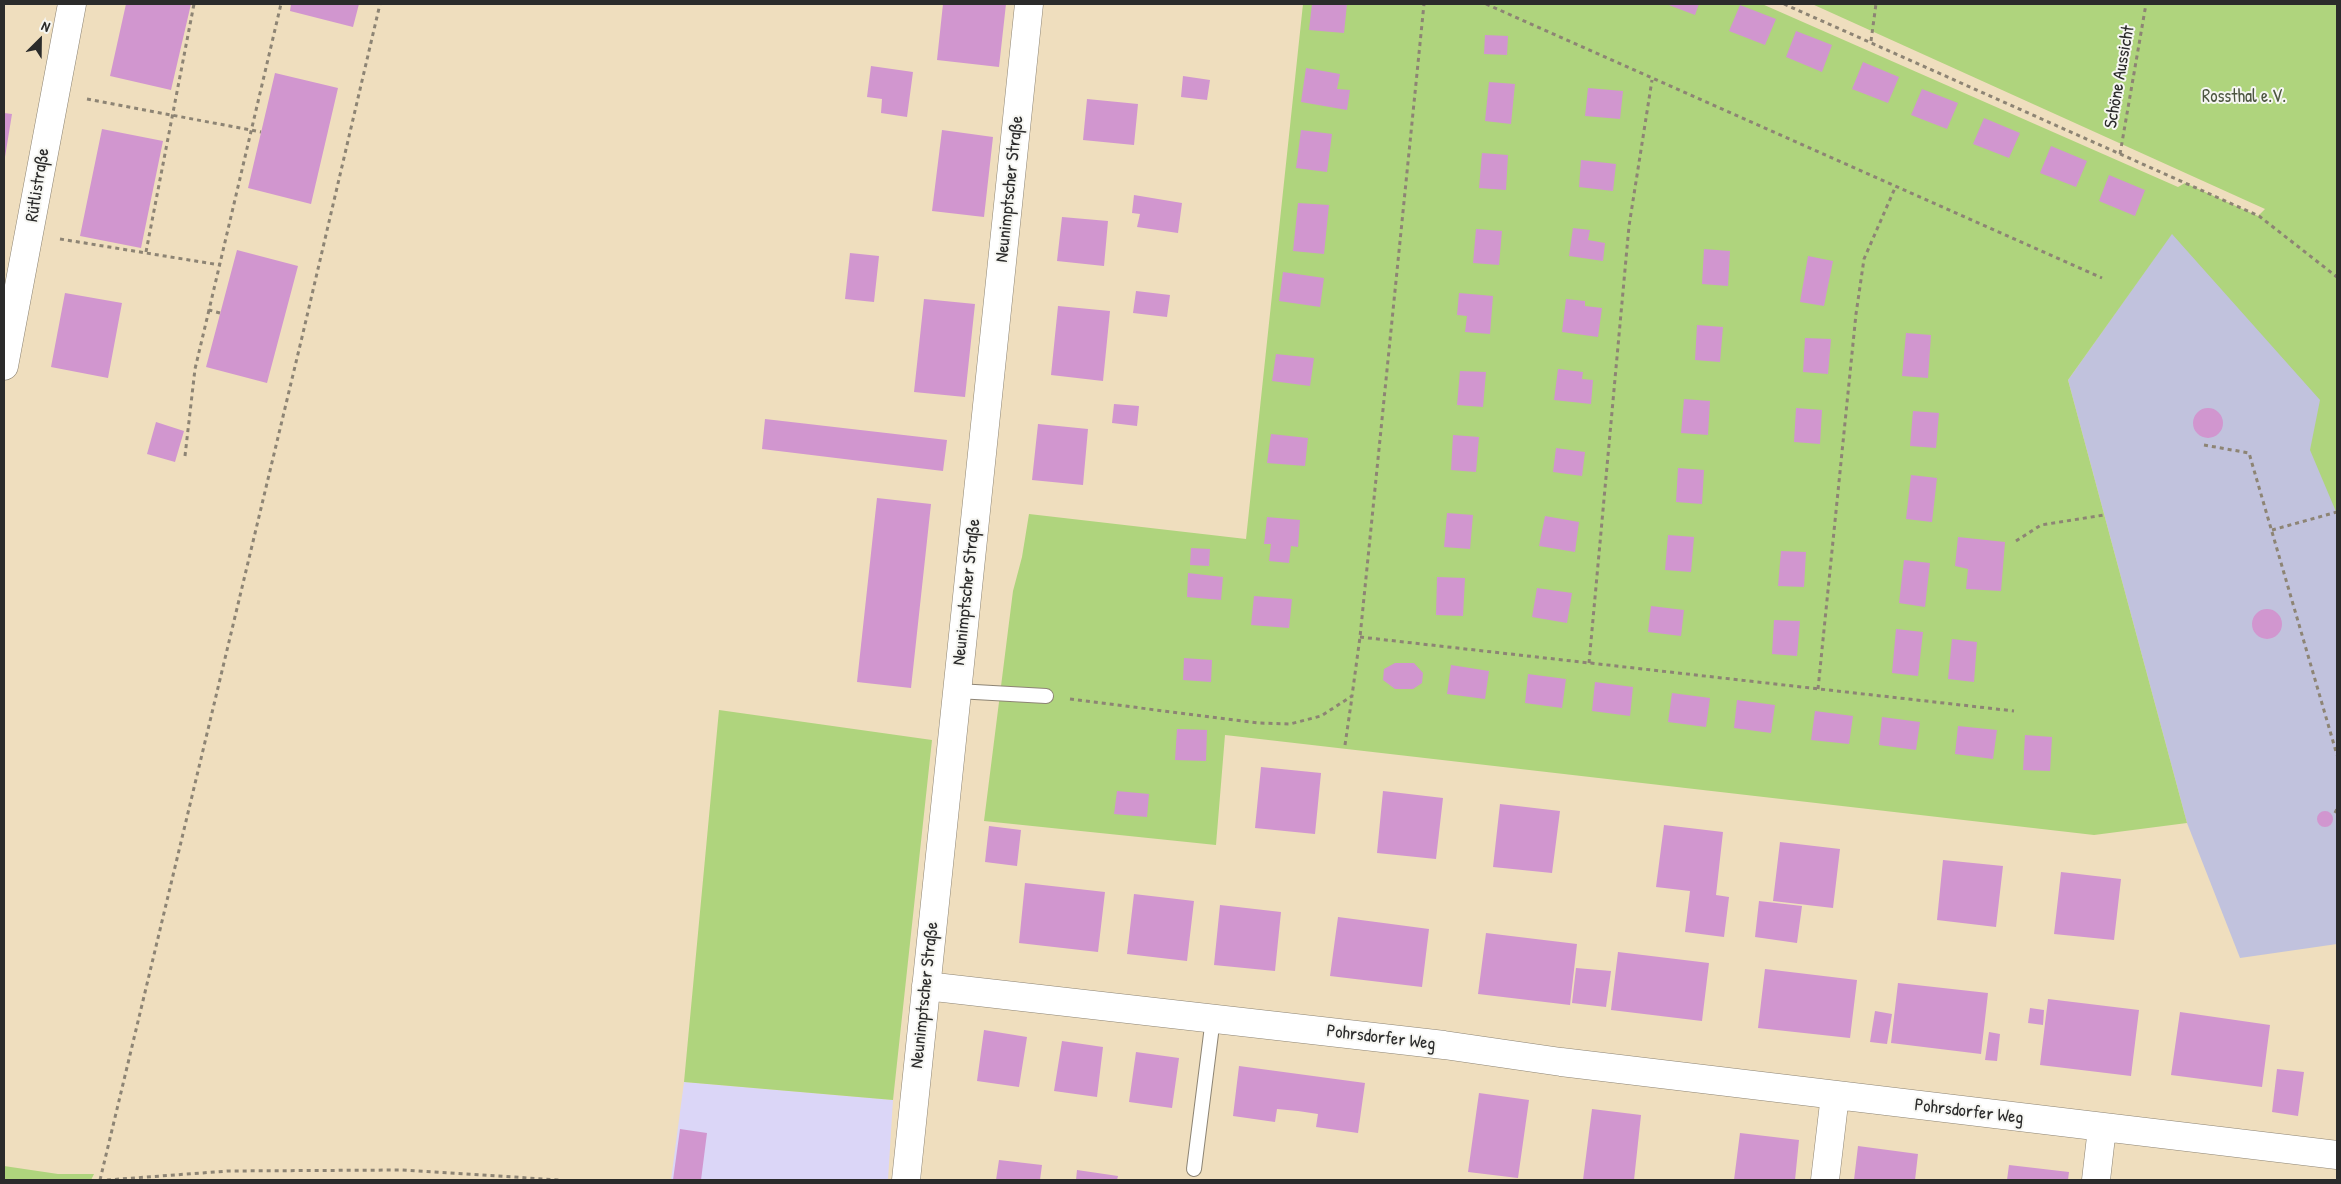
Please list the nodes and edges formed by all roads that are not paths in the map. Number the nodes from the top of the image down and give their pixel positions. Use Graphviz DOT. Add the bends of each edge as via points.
graph roads {
  1 [pos="72,4"];
  2 [pos="1030,4"];
  3 [pos="4,366"];
  4 [pos="957,691"];
  5 [pos="1046,696"];
  6 [pos="926,986"];
  7 [pos="1213,1018"];
  8 [pos="1835,1095"];
  9 [pos="2102,1128"];
  10 [pos="2337,1155"];
  11 [pos="1194,1169"];
  12 [pos="906,1180"];
  13 [pos="1826,1180"];
  14 [pos="2096,1180"];
  1 -- 3 [label="street, Rütlistraße"];
  2 -- 4 [label="street, Neunimptscher Straße"];
  4 -- 5 [label="lane"];
  4 -- 6 [label="street, Neunimptscher Straße"];
  6 -- 7 [label="street, Pohrsdorfer Weg"];
  6 -- 12 [label="street, Neunimptscher Straße"];
  7 -- 8 [label="street, Pohrsdorfer Weg"];
  7 -- 11 [label="lane"];
  8 -- 9 [label="street, Pohrsdorfer Weg"];
  8 -- 13 [label="street"];
  9 -- 10 [label="street, Pohrsdorfer Weg"];
  9 -- 14 [label="street"];
}
